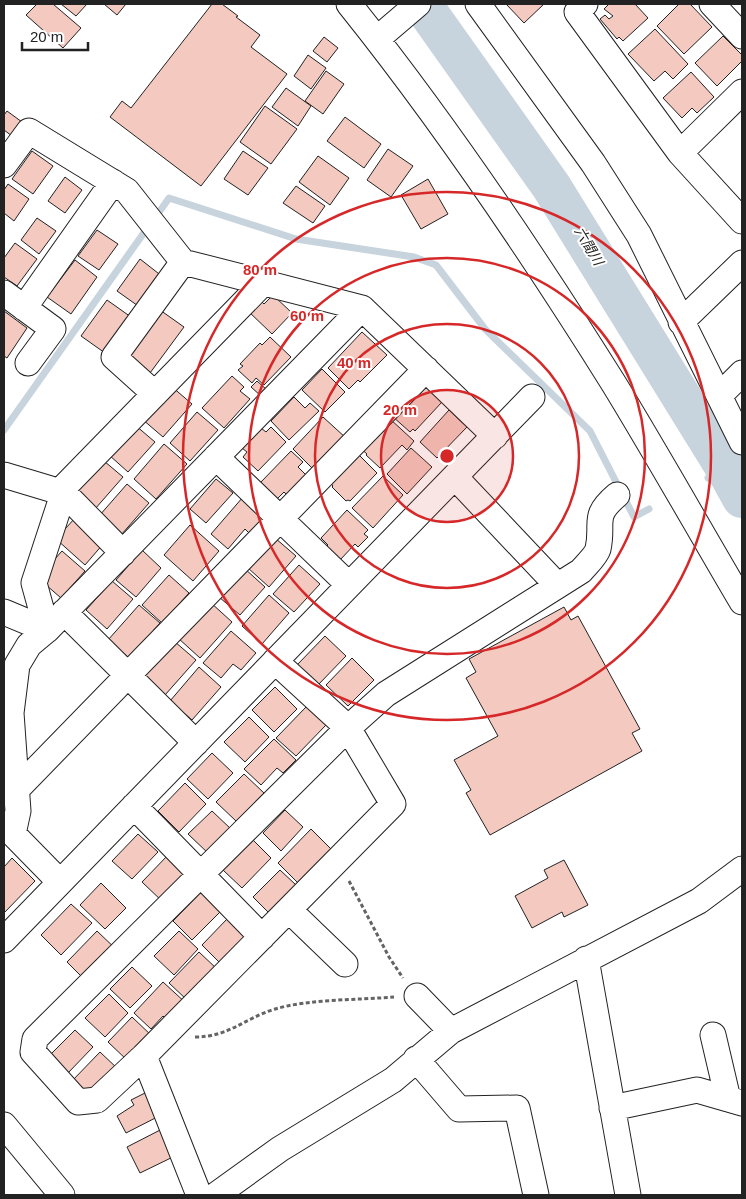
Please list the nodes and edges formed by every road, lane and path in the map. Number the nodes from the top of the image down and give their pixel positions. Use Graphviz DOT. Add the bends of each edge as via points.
graph roads {
  1 [pos="349,4"];
  2 [pos="480,4"];
  3 [pos="586,4"];
  4 [pos="712,4"];
  5 [pos="412,9"];
  6 [pos="742,36"];
  7 [pos="377,38"];
  8 [pos="742,92"];
  9 [pos="680,153"];
  10 [pos="4,165"];
  11 [pos="113,182"];
  12 [pos="742,221"];
  13 [pos="183,262"];
  14 [pos="742,263"];
  15 [pos="264,282"];
  16 [pos="4,293"];
  17 [pos="24,308"];
  18 [pos="362,308"];
  19 [pos="682,322"];
  20 [pos="28,363"];
  21 [pos="426,369"];
  22 [pos="742,373"];
  23 [pos="155,394"];
  24 [pos="719,396"];
  25 [pos="532,397"];
  26 [pos="495,436"];
  27 [pos="742,442"];
  28 [pos="216,457"];
  29 [pos="4,475"];
  30 [pos="455,477"];
  31 [pos="64,493"];
  32 [pos="617,495"];
  33 [pos="281,518"];
  34 [pos="123,553"];
  35 [pos="349,585"];
  36 [pos="557,585"];
  37 [pos="742,602"];
  38 [pos="4,612"];
  39 [pos="64,612"];
  40 [pos="47,630"];
  41 [pos="275,661"];
  42 [pos="128,675"];
  43 [pos="348,728"];
  44 [pos="196,743"];
  45 [pos="17,789"];
  46 [pos="134,806"];
  47 [pos="338,860"];
  48 [pos="742,869"];
  49 [pos="201,874"];
  50 [pos="60,882"];
  51 [pos="289,910"];
  52 [pos="262,937"];
  53 [pos="4,940"];
  54 [pos="586,959"];
  55 [pos="345,964"];
  56 [pos="418,996"];
  57 [pos="451,1030"];
  58 [pos="713,1035"];
  59 [pos="164,1037"];
  60 [pos="144,1056"];
  61 [pos="416,1059"];
  62 [pos="735,1101"];
  63 [pos="612,1108"];
  64 [pos="4,1125"];
  65 [pos="203,1192"];
  66 [pos="62,1195"];
  67 [pos="536,1195"];
  68 [pos="628,1195"];
  1 -- 7 [label="street"];
  2 -- 19 [label="street" via="593,163 638,235"];
  3 -- 9 [label="street" via="577,12"];
  4 -- 6 [label="street"];
  5 -- 7 [label="street"];
  7 -- 37 [label="street" via="518,236 614,386"];
  8 -- 9 [label="street"];
  9 -- 12 [label="street"];
  10 -- 11 [label="street" via="28,131"];
  11 -- 13 [label="street" via="127,191"];
  11 -- 17 [label="street"];
  13 -- 15 [label="street"];
  13 -- 23 [label="street" via="114,356"];
  14 -- 19 [label="street"];
  15 -- 18 [label="street"];
  15 -- 23 [label="street"];
  16 -- 17 [label="street"];
  17 -- 20 [label="street" via="53,329"];
  18 -- 21 [label="street"];
  18 -- 28 [label="street"];
  19 -- 24 [label="street"];
  21 -- 26 [label="street"];
  21 -- 33 [label="street"];
  22 -- 24 [label="street"];
  23 -- 31 [label="street" via="66,485"];
  24 -- 27 [label="street"];
  25 -- 26 [label="street"];
  26 -- 30 [label="street"];
  28 -- 33 [label="street"];
  28 -- 34 [label="street"];
  29 -- 31 [label="street"];
  30 -- 35 [label="street"];
  30 -- 36 [label="street"];
  31 -- 34 [label="street"];
  31 -- 40 [label="street" via="34,583"];
  32 -- 36 [label="street" via="608,502 598,522 598,551 580,571"];
  33 -- 35 [label="street"];
  33 -- 42 [label="street"];
  34 -- 39 [label="street"];
  35 -- 41 [label="street"];
  36 -- 43 [label="street" via="386,694"];
  38 -- 40 [label="street"];
  39 -- 40 [label="street"];
  39 -- 42 [label="street"];
  40 -- 45 [label="street" via="30,645 17,665 11,713"];
  41 -- 43 [label="street"];
  41 -- 44 [label="street"];
  42 -- 44 [label="street"];
  42 -- 45 [label="street"];
  43 -- 47 [label="street" via="393,804"];
  43 -- 49 [label="street"];
  44 -- 46 [label="street"];
  45 -- 50 [label="street" via="18,810 13,834"];
  46 -- 49 [label="street"];
  46 -- 50 [label="street"];
  47 -- 51 [label="street"];
  47 -- 56 [label="path" via="389,957 407,986"];
  48 -- 54 [label="street" via="699,901"];
  49 -- 52 [label="street"];
  49 -- 60 [label="street" via="35,1039 33,1052 78,1102 97,1100"];
  50 -- 53 [label="street"];
  51 -- 52 [label="street"];
  51 -- 55 [label="street"];
  52 -- 59 [label="street"];
  54 -- 57 [label="street"];
  54 -- 63 [label="street"];
  56 -- 57 [label="street"];
  56 -- 59 [label="path" via="298,1004 273,1010 208,1037"];
  57 -- 61 [label="street"];
  58 -- 62 [label="street"];
  59 -- 60 [label="street"];
  60 -- 65 [label="street"];
  61 -- 65 [label="street" via="393,1080"];
  61 -- 67 [label="street" via="459,1109 516,1108"];
  62 -- 63 [label="street" via="696,1090"];
  63 -- 68 [label="street"];
  64 -- 66 [label="street"];
}
